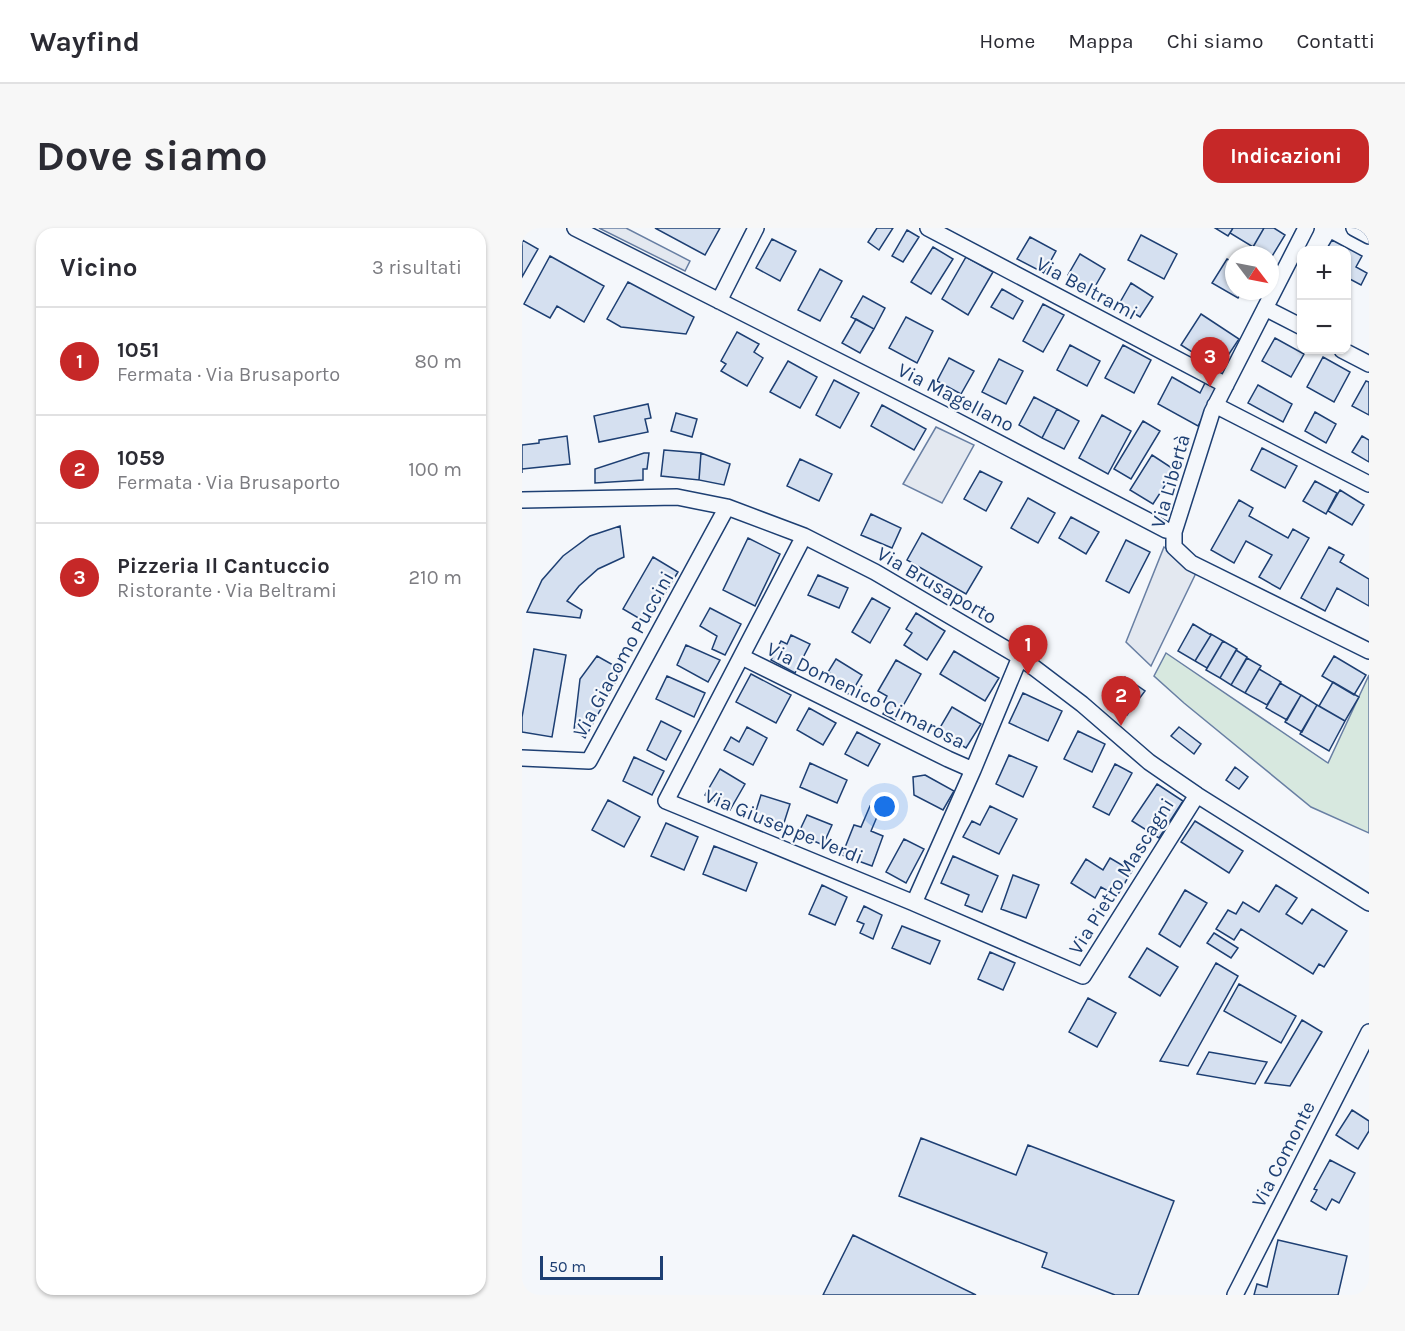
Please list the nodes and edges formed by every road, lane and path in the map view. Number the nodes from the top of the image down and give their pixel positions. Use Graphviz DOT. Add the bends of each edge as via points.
graph roads {
  1 [pos="575,228"];
  2 [pos="756,228"];
  3 [pos="928,228"];
  4 [pos="1306,228"];
  5 [pos="1354,228"];
  6 [pos="1369,236"];
  7 [pos="719,301"];
  8 [pos="1265,308"];
  9 [pos="1297,324"];
  10 [pos="1350,354"];
  11 [pos="1369,364"];
  12 [pos="1226,385"];
  13 [pos="1215,405"];
  14 [pos="1369,484"];
  15 [pos="522,500"];
  16 [pos="727,507"];
  17 [pos="1174,532"];
  18 [pos="804,536"];
  19 [pos="1369,651"];
  20 [pos="742,657"];
  21 [pos="1020,657"];
  22 [pos="522,758"];
  23 [pos="973,770"];
  24 [pos="1197,795"];
  25 [pos="914,903"];
  26 [pos="1369,903"];
  27 [pos="1369,1032"];
  28 [pos="1235,1295"];
  1 -- 7 [label="street, Via Magellano"];
  2 -- 7 [label="street"];
  3 -- 12 [label="street, Via Beltrami"];
  4 -- 8 [label="street, Via Libertà"];
  5 -- 6 [label="street"];
  7 -- 17 [label="street, Via Magellano"];
  8 -- 9 [label="street"];
  8 -- 12 [label="street, Via Libertà"];
  10 -- 11 [label="street"];
  12 -- 13 [label="street, Via Libertà"];
  13 -- 14 [label="street"];
  13 -- 17 [label="street, Via Libertà"];
  15 -- 16 [label="street, Via Brusaporto" via="677,497"];
  16 -- 18 [label="street, Via Brusaporto"];
  16 -- 22 [label="street, Via Giacomo Puccini" via="589,761"];
  17 -- 19 [label="street, Via Libertà" via="1174,548 1191,563"];
  18 -- 20 [label="street, Via Giuseppe Verdi"];
  18 -- 21 [label="street, Via Brusaporto" via="875,572"];
  20 -- 23 [label="street, Via Domenico Cimarosa"];
  20 -- 25 [label="street, Via Giuseppe Verdi" via="666,801"];
  21 -- 23 [label="street"];
  21 -- 24 [label="street, Via Brusaporto" via="1149,762"];
  23 -- 25 [label="street"];
  24 -- 25 [label="street, Via Pietro Mascagni" via="1083,976"];
  24 -- 26 [label="street, Via Brusaporto"];
  27 -- 28 [label="street, Via Comonte"];
}
